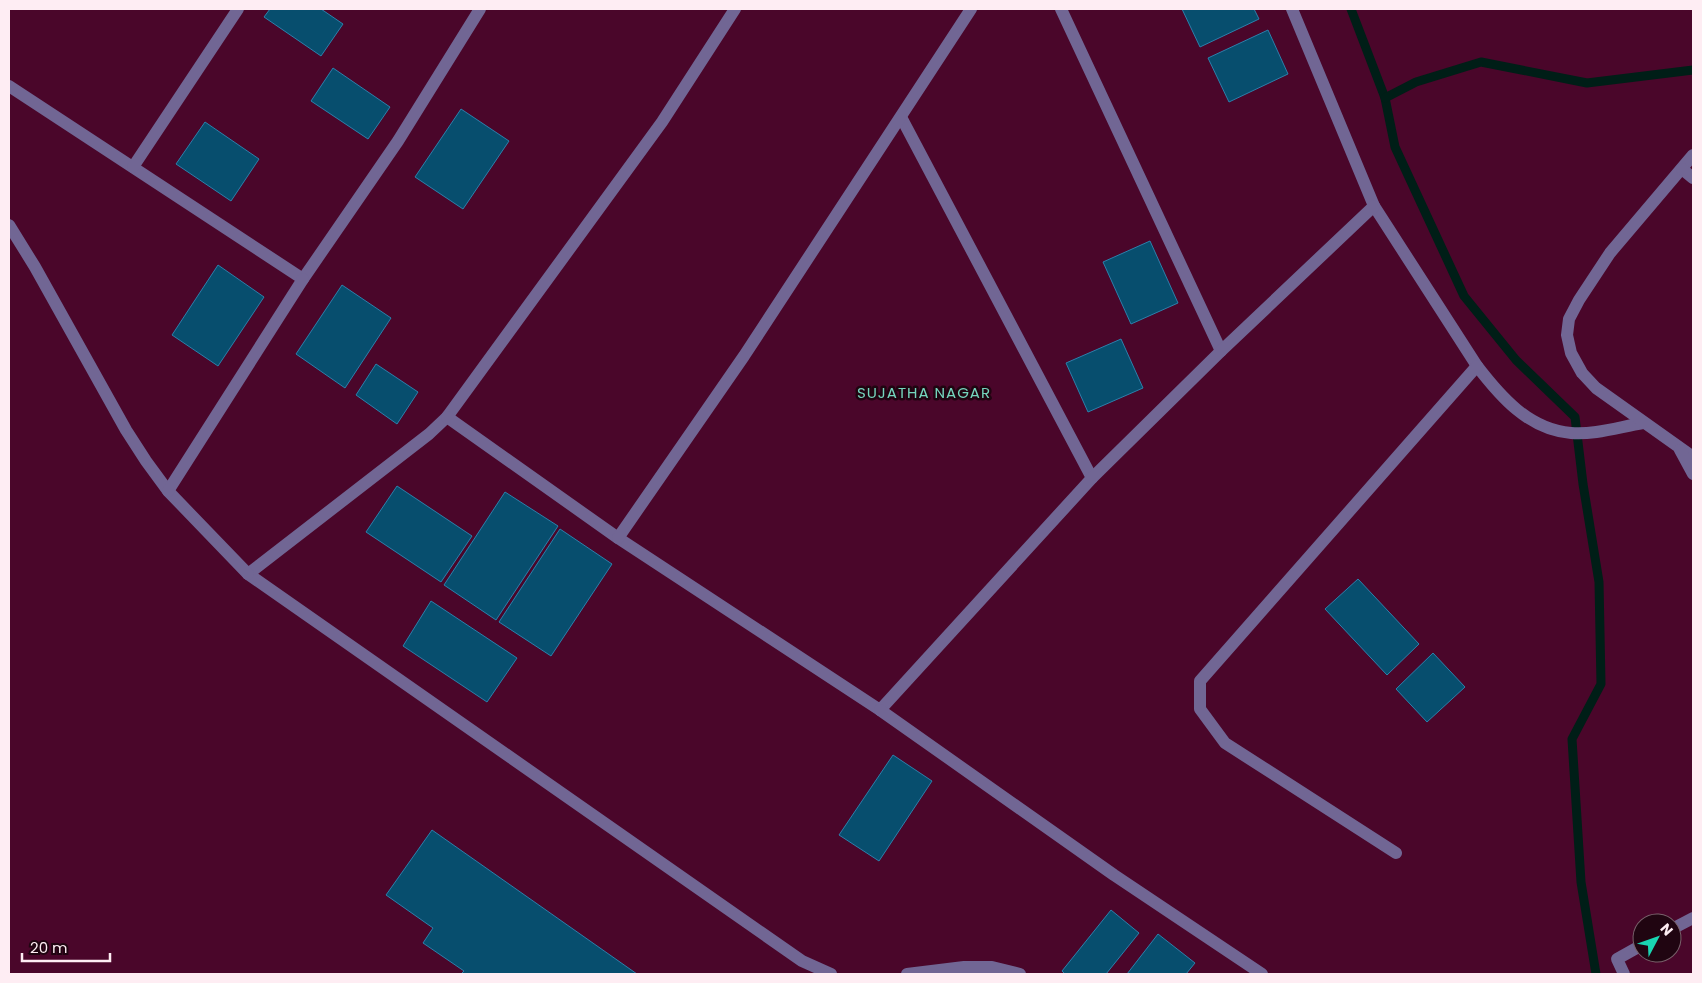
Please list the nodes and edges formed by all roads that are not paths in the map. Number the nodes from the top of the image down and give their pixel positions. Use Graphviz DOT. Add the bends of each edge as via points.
graph roads {
  1 [pos="238,9"];
  2 [pos="480,9"];
  3 [pos="735,9"];
  4 [pos="971,9"];
  5 [pos="1061,9"];
  6 [pos="1292,9"];
  7 [pos="9,86"];
  8 [pos="902,117"];
  9 [pos="1693,155"];
  10 [pos="133,167"];
  11 [pos="1682,169"];
  12 [pos="1693,178"];
  13 [pos="1374,206"];
  14 [pos="9,225"];
  15 [pos="303,279"];
  16 [pos="1221,350"];
  17 [pos="1477,366"];
  18 [pos="447,417"];
  19 [pos="1642,423"];
  20 [pos="1678,447"];
  21 [pos="1693,457"];
  22 [pos="1693,474"];
  23 [pos="1092,478"];
  24 [pos="168,491"];
  25 [pos="618,538"];
  26 [pos="248,574"];
  27 [pos="880,710"];
  28 [pos="1396,853"];
  29 [pos="1632,951"];
  30 [pos="831,974"];
  31 [pos="907,974"];
  32 [pos="1020,974"];
  33 [pos="1262,974"];
  34 [pos="1624,974"];
  1 -- 10 [label="street"];
  2 -- 15 [label="street" via="398,141"];
  3 -- 18 [label="street" via="662,122"];
  4 -- 8 [label="street"];
  5 -- 16 [label="street"];
  6 -- 13 [label="street"];
  7 -- 10 [label="street"];
  8 -- 23 [label="street"];
  8 -- 25 [label="street" via="744,356"];
  9 -- 11 [label="street"];
  10 -- 15 [label="street"];
  11 -- 12 [label="street"];
  11 -- 19 [label="street" via="1610,253 1569,320 1567,335 1571,353 1582,373 1596,388"];
  13 -- 16 [label="street"];
  13 -- 17 [label="street"];
  14 -- 24 [label="street" via="126,430"];
  15 -- 24 [label="street"];
  16 -- 23 [label="street"];
  17 -- 19 [label="street" via="1517,410 1554,430 1595,432"];
  17 -- 28 [label="street" via="1200,681 1200,709 1225,743"];
  18 -- 25 [label="street"];
  18 -- 26 [label="street"];
  19 -- 20 [label="street"];
  20 -- 21 [label="street"];
  20 -- 22 [label="street"];
  23 -- 27 [label="street"];
  24 -- 26 [label="street"];
  25 -- 27 [label="street"];
  26 -- 30 [label="street" via="794,955"];
  27 -- 33 [label="street" via="1114,875"];
  29 -- 34 [label="street" via="1617,959"];
  31 -- 32 [label="street" via="964,967 992,967"];
}
